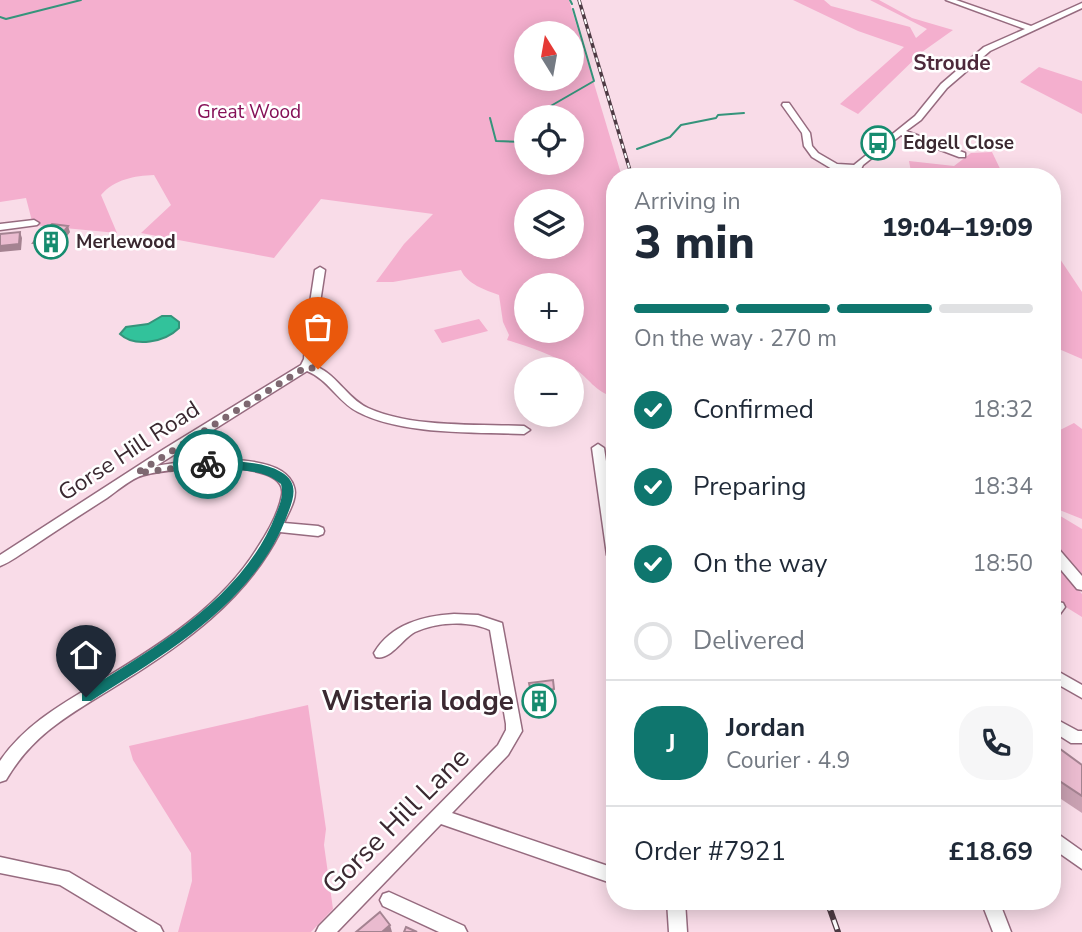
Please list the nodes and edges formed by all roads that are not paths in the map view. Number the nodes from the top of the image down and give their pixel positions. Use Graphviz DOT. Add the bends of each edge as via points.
graph roads {
  1 [pos="949,0"];
  2 [pos="1082,5"];
  3 [pos="1028,28"];
  4 [pos="786,105"];
  5 [pos="901,132"];
  6 [pos="962,155"];
  7 [pos="840,168"];
  8 [pos="859,168"];
  9 [pos="34,223"];
  10 [pos="0,227"];
  11 [pos="320,271"];
  12 [pos="306,367"];
  13 [pos="524,430"];
  14 [pos="598,448"];
  15 [pos="137,473"];
  16 [pos="606,502"];
  17 [pos="277,527"];
  18 [pos="317,531"];
  19 [pos="1061,560"];
  20 [pos="0,561"];
  21 [pos="1082,585"];
  22 [pos="380,653"];
  23 [pos="1061,679"];
  24 [pos="1082,692"];
  25 [pos="1061,729"];
  26 [pos="1082,737"];
  27 [pos="0,775"];
  28 [pos="439,816"];
  29 [pos="1061,846"];
  30 [pos="1082,861"];
  31 [pos="0,865"];
  32 [pos="606,873"];
  33 [pos="389,900"];
  34 [pos="677,910"];
  35 [pos="993,910"];
  36 [pos="154,932"];
  37 [pos="325,932"];
  38 [pos="458,932"];
  39 [pos="678,932"];
  40 [pos="1002,932"];
  1 -- 3 [label="street"];
  2 -- 3 [label="street"];
  3 -- 5 [label="street" via="968,65"];
  4 -- 7 [label="street" via="815,155"];
  5 -- 6 [label="street"];
  5 -- 8 [label="street"];
  9 -- 10 [label="street"];
  11 -- 12 [label="street"];
  12 -- 13 [label="street" via="318,369 352,404 377,414 447,427"];
  12 -- 15 [label="street, Gorse Hill Road"];
  14 -- 16 [label="street"];
  15 -- 17 [label="street" via="219,464 276,474 289,491"];
  15 -- 20 [label="street, Gorse Hill Road"];
  17 -- 18 [label="street"];
  17 -- 27 [label="street" via="248,573 226,597 144,662 43,724 20,745"];
  19 -- 21 [label="street"];
  22 -- 28 [label="street, Gorse Hill Lane" via="410,628 422,624 478,619 497,627 514,731 503,750"];
  23 -- 24 [label="street"];
  25 -- 26 [label="street"];
  28 -- 32 [label="street"];
  28 -- 37 [label="street, Gorse Hill Lane"];
  29 -- 30 [label="street"];
  31 -- 36 [label="street" via="63,878"];
  33 -- 38 [label="street"];
  34 -- 39 [label="street"];
  35 -- 40 [label="street"];
}
